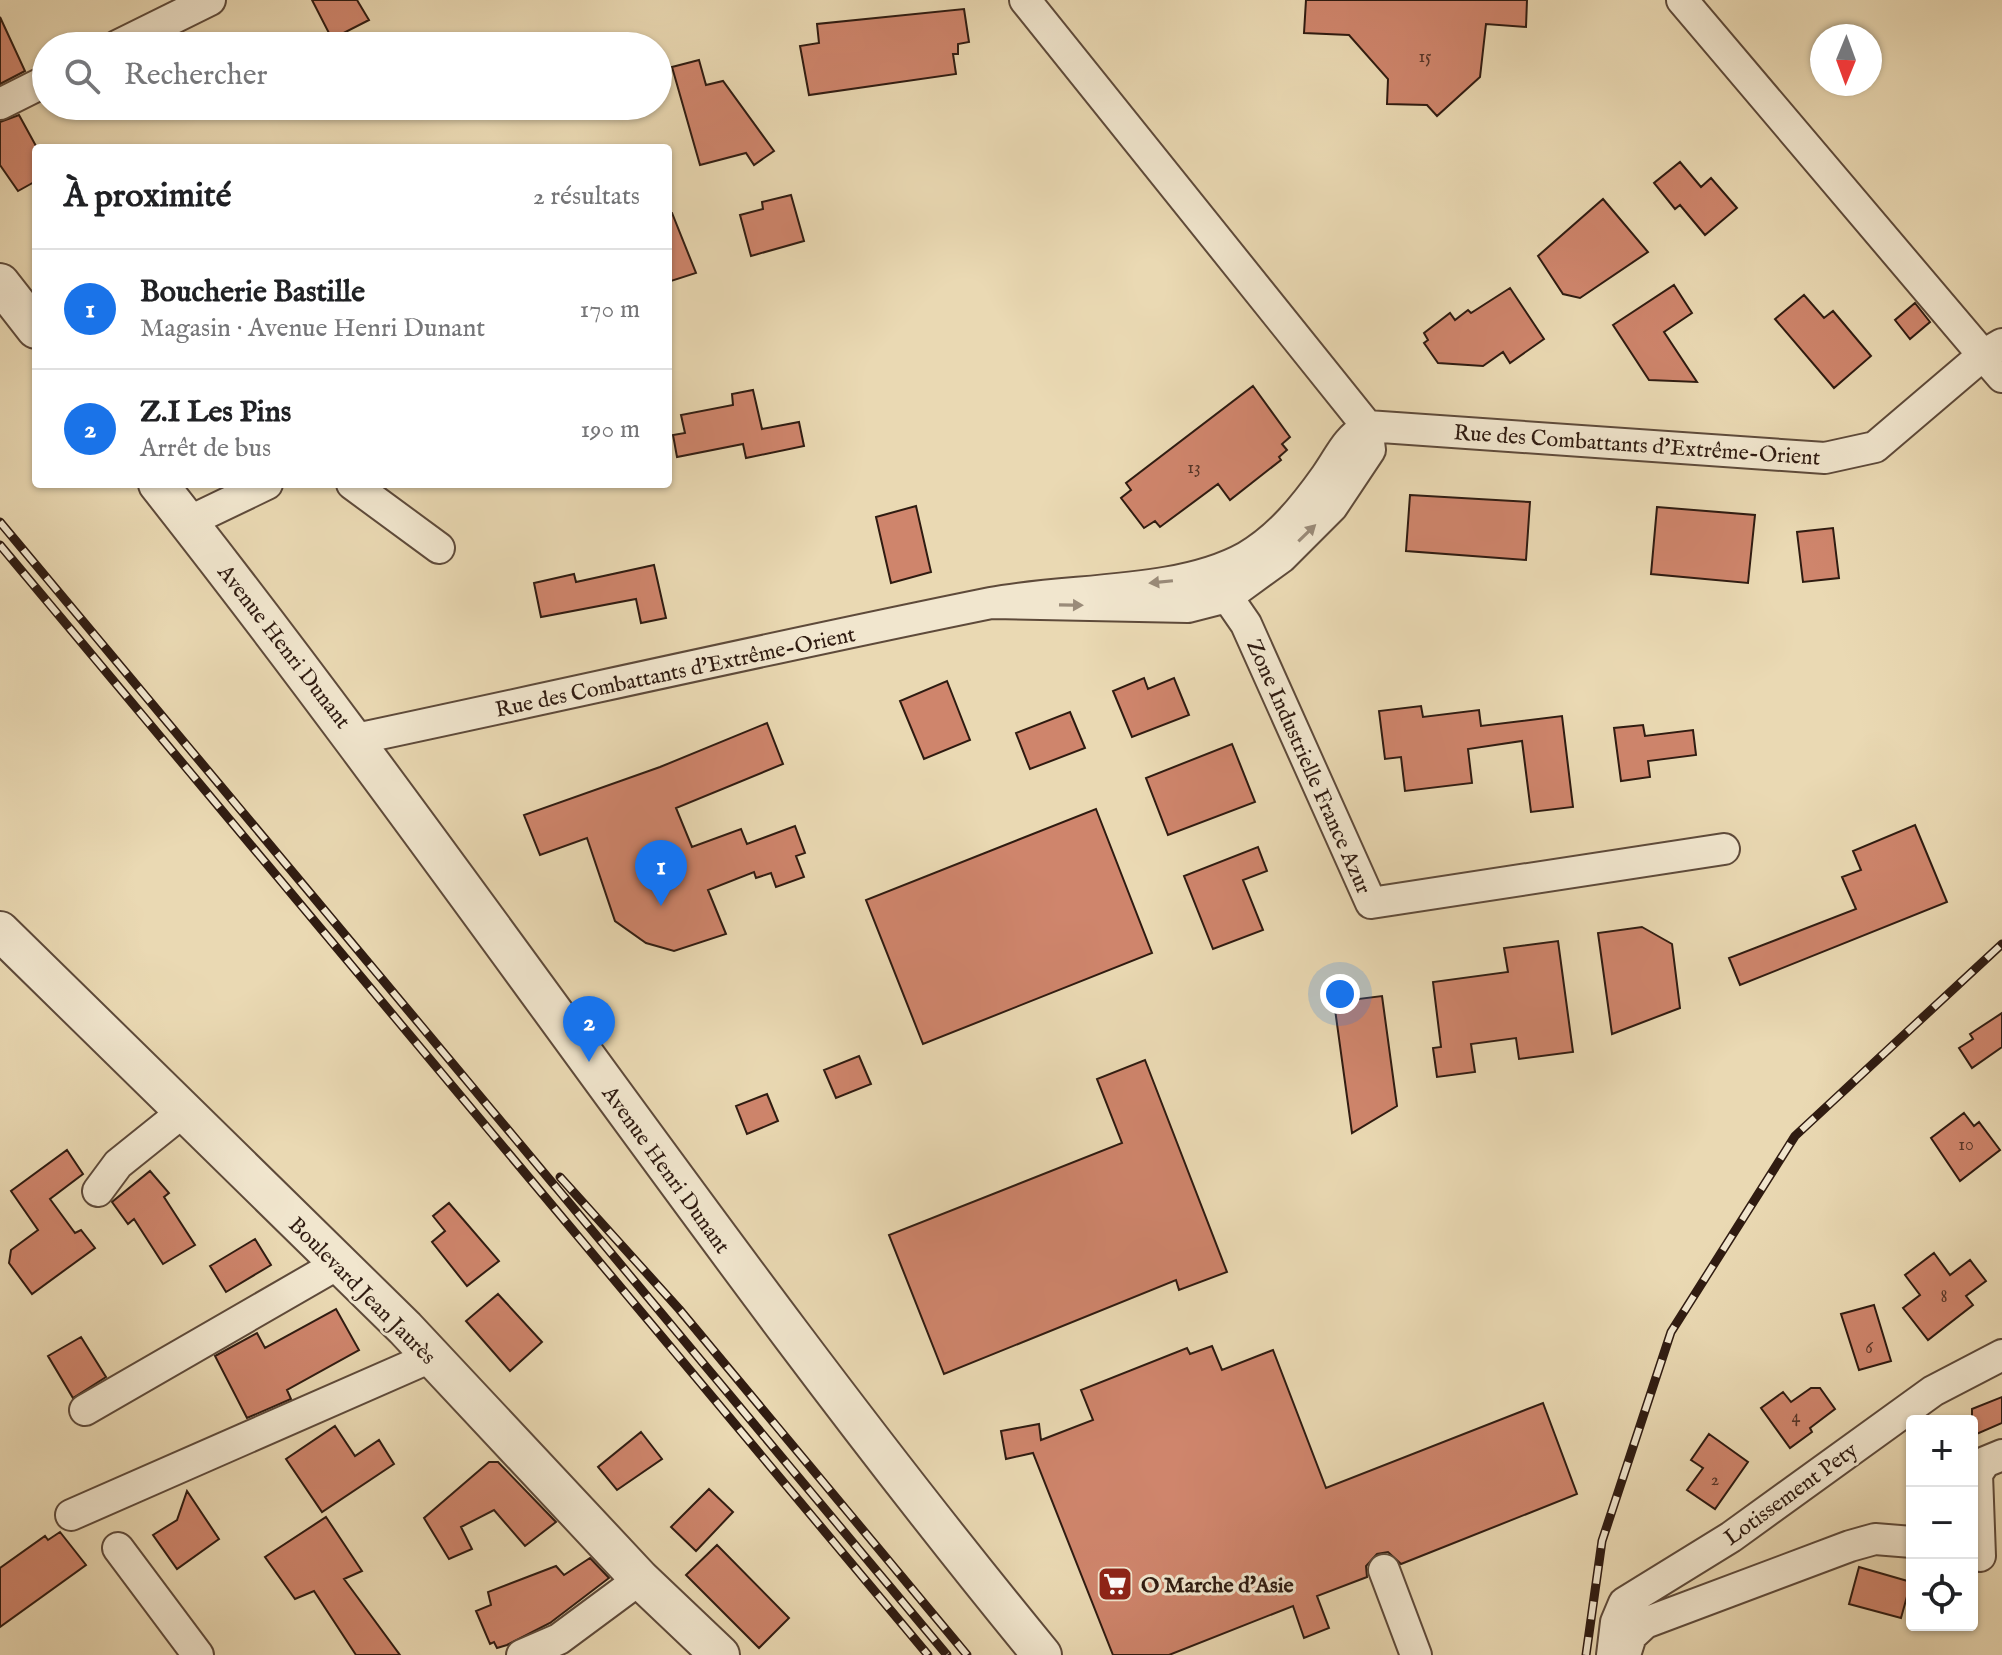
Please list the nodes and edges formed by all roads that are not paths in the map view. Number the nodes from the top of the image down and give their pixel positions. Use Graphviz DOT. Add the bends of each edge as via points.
graph roads {
  1 [pos="210,0"];
  2 [pos="1025,0"];
  3 [pos="1682,0"];
  4 [pos="145,32"];
  5 [pos="32,88"];
  6 [pos="0,104"];
  7 [pos="0,283"];
  8 [pos="32,324"];
  9 [pos="1996,359"];
  10 [pos="1367,426"];
  11 [pos="161,488"];
  12 [pos="259,488"];
  13 [pos="357,488"];
  14 [pos="188,522"];
  15 [pos="439,548"];
  16 [pos="1219,584"];
  17 [pos="356,739"];
  18 [pos="1724,849"];
  19 [pos="0,931"];
  20 [pos="184,1111"];
  21 [pos="98,1191"];
  22 [pos="338,1264"];
  23 [pos="2002,1355"];
  24 [pos="431,1357"];
  25 [pos="85,1410"];
  26 [pos="2002,1455"];
  27 [pos="71,1515"];
  28 [pos="1906,1542"];
  29 [pos="118,1548"];
  30 [pos="1985,1557"];
  31 [pos="1384,1570"];
  32 [pos="640,1579"];
  33 [pos="198,1655"];
  34 [pos="522,1655"];
  35 [pos="720,1655"];
  36 [pos="1042,1655"];
  37 [pos="1416,1655"];
  38 [pos="1612,1655"];
  39 [pos="1625,1655"];
  1 -- 4 [label="street"];
  2 -- 10 [label="street"];
  3 -- 9 [label="street, Rue des Combattants d'Extrême-Orient"];
  5 -- 6 [label="street"];
  7 -- 8 [label="street"];
  9 -- 10 [label="street, Rue des Combattants d'Extrême-Orient" via="1875,447 1825,458"];
  10 -- 16 [label="street, Rue des Combattants d'Extrême-Orient" via="1370,450 1332,507 1282,557"];
  11 -- 14 [label="street, Avenue Henri Dunant"];
  12 -- 14 [label="street"];
  13 -- 15 [label="street"];
  14 -- 17 [label="street, Avenue Henri Dunant"];
  16 -- 17 [label="street, Rue des Combattants d'Extrême-Orient" via="1188,607 993,603"];
  16 -- 18 [label="street, Zone Industrielle France Azur" via="1246,624 1371,903"];
  17 -- 36 [label="street, Avenue Henri Dunant" via="812,1366"];
  19 -- 20 [label="street, Boulevard Jean Jaurès"];
  20 -- 21 [label="street" via="118,1164"];
  20 -- 22 [label="street, Boulevard Jean Jaurès"];
  22 -- 24 [label="street, Boulevard Jean Jaurès"];
  22 -- 25 [label="street"];
  23 -- 38 [label="street, Lotissement Pety" via="1933,1391 1731,1537 1624,1603"];
  24 -- 27 [label="street"];
  24 -- 32 [label="street, Boulevard Jean Jaurès"];
  26 -- 30 [label="street" via="1985,1462 1977,1474"];
  28 -- 39 [label="street" via="1875,1539 1850,1546 1645,1623 1631,1636"];
  29 -- 33 [label="street"];
  31 -- 37 [label="street"];
  32 -- 34 [label="street" via="559,1639"];
  32 -- 35 [label="street, Boulevard Jean Jaurès"];
}
